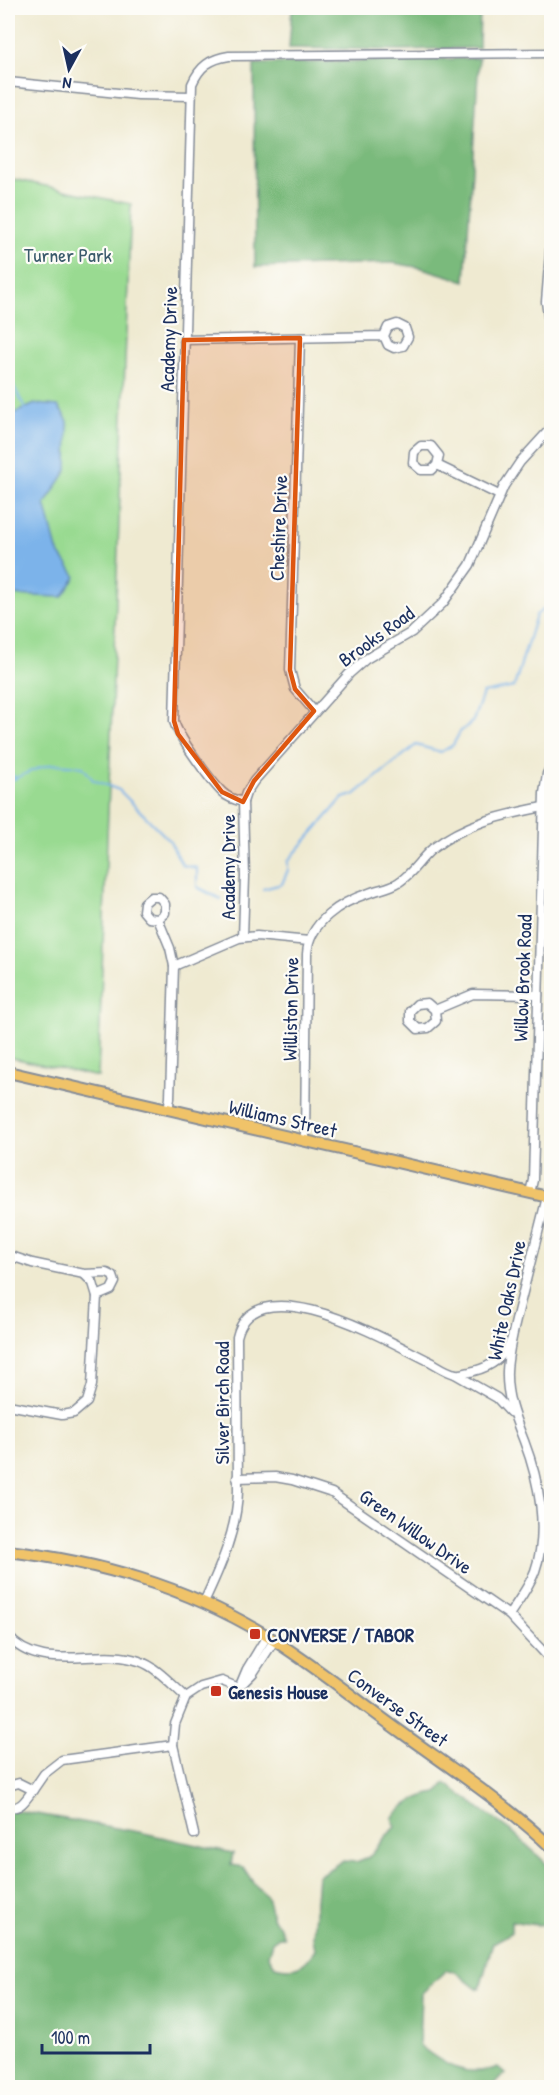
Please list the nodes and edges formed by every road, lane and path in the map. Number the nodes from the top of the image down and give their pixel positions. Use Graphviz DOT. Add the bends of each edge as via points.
graph roads {
  1 [pos="552,52"];
  2 [pos="8,82"];
  3 [pos="191,96"];
  4 [pos="552,228"];
  5 [pos="384,336"];
  6 [pos="300,338"];
  7 [pos="184,340"];
  8 [pos="552,342"];
  9 [pos="552,427"];
  10 [pos="437,465"];
  11 [pos="499,495"];
  12 [pos="314,711"];
  13 [pos="552,764"];
  14 [pos="243,802"];
  15 [pos="543,807"];
  16 [pos="158,919"];
  17 [pos="243,937"];
  18 [pos="309,941"];
  19 [pos="174,966"];
  20 [pos="538,995"];
  21 [pos="435,1010"];
  22 [pos="8,1072"];
  23 [pos="168,1110"];
  24 [pos="306,1141"];
  25 [pos="530,1193"];
  26 [pos="549,1198"];
  27 [pos="8,1255"];
  28 [pos="84,1274"];
  29 [pos="97,1296"];
  30 [pos="511,1341"];
  31 [pos="455,1374"];
  32 [pos="8,1405"];
  33 [pos="513,1415"];
  34 [pos="237,1478"];
  35 [pos="8,1551"];
  36 [pos="204,1602"];
  37 [pos="509,1615"];
  38 [pos="8,1636"];
  39 [pos="270,1638"];
  40 [pos="552,1661"];
  41 [pos="186,1697"];
  42 [pos="172,1745"];
  43 [pos="8,1786"];
  44 [pos="33,1790"];
  45 [pos="8,1807"];
  46 [pos="194,1834"];
  47 [pos="552,1848"];
  1 -- 3 [label="street, Academy Drive" via="229,56 213,59 202,67 192,84"];
  2 -- 3 [label="street" via="138,95"];
  3 -- 7 [label="street, Academy Drive"];
  4 -- 8 [label="street" via="546,302"];
  5 -- 6 [label="street"];
  6 -- 7 [label="street"];
  6 -- 12 [label="street, Cheshire Drive" via="290,670 295,689"];
  7 -- 14 [label="street, Academy Drive" via="174,721 178,734 222,792"];
  9 -- 11 [label="street, Brooks Road" via="520,462"];
  10 -- 11 [label="street"];
  11 -- 12 [label="street, Brooks Road" via="470,565 443,603 412,632 360,663"];
  12 -- 14 [label="street, Brooks Road" via="254,781"];
  13 -- 15 [label="street, Willow Brook Road"];
  14 -- 17 [label="street, Academy Drive"];
  15 -- 18 [label="street, Williston Drive" via="487,819 453,835 424,856 398,883 354,898 335,910"];
  15 -- 20 [label="street, Willow Brook Road"];
  16 -- 19 [label="street"];
  17 -- 18 [label="street"];
  17 -- 19 [label="street"];
  18 -- 24 [label="street, Williston Drive"];
  19 -- 23 [label="street"];
  20 -- 21 [label="street" via="473,994"];
  20 -- 25 [label="street, Willow Brook Road"];
  22 -- 23 [label="main road, Williams Street"];
  23 -- 24 [label="main road, Williams Street"];
  24 -- 25 [label="main road, Williams Street"];
  25 -- 26 [label="main road, Williams Street"];
  26 -- 30 [label="street, White Oaks Drive"];
  27 -- 28 [label="street"];
  28 -- 29 [label="street" via="93,1283"];
  28 -- 29 [label="street" via="107,1272 114,1278 113,1288"];
  29 -- 32 [label="street" via="92,1385 87,1402 74,1413 62,1415"];
  30 -- 31 [label="street" via="500,1359 489,1366"];
  30 -- 33 [label="street, White Oaks Drive" via="507,1389"];
  31 -- 33 [label="street, Silver Birch Road" via="497,1398"];
  31 -- 34 [label="street, Silver Birch Road" via="328,1314 275,1306 258,1310 244,1322 237,1337"];
  33 -- 37 [label="street, White Oaks Drive" via="534,1476 541,1537 534,1574"];
  34 -- 36 [label="street, Silver Birch Road" via="238,1498 231,1536"];
  34 -- 37 [label="street, Green Willow Drive" via="275,1477 332,1493"];
  35 -- 36 [label="main road, Converse Street" via="117,1570"];
  36 -- 39 [label="main road, Converse Street"];
  37 -- 40 [label="street, Green Willow Drive"];
  38 -- 41 [label="street" via="38,1655 138,1660"];
  39 -- 41 [label="street" via="253,1673 239,1688 215,1682"];
  39 -- 47 [label="main road, Converse Street" via="499,1803"];
  41 -- 42 [label="street"];
  42 -- 44 [label="street" via="62,1761 44,1774"];
  42 -- 46 [label="street"];
  43 -- 44 [label="street" via="19,1783"];
  44 -- 45 [label="street" via="23,1804"];
}
